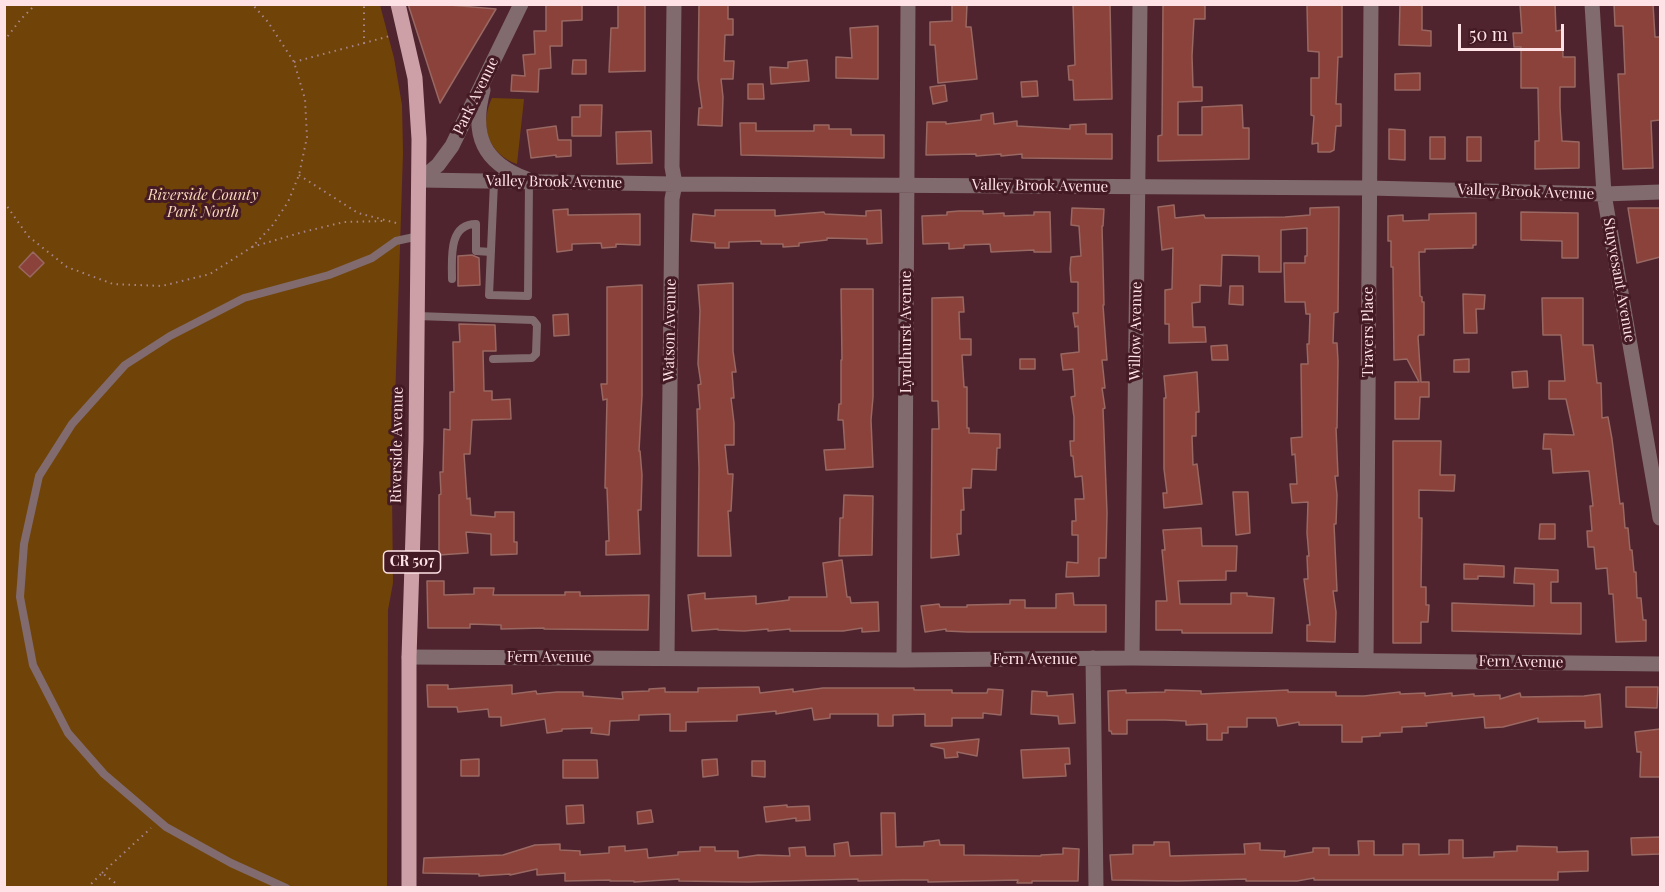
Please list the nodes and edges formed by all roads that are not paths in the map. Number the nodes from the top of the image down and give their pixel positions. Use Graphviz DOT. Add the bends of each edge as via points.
graph roads {
  1 [pos="398,4"];
  2 [pos="521,4"];
  3 [pos="674,4"];
  4 [pos="908,4"];
  5 [pos="1140,4"];
  6 [pos="1371,4"];
  7 [pos="1592,4"];
  8 [pos="487,74"];
  9 [pos="420,180"];
  10 [pos="494,182"];
  11 [pos="532,182"];
  12 [pos="675,184"];
  13 [pos="907,184"];
  14 [pos="1137,187"];
  15 [pos="1369,188"];
  16 [pos="1660,192"];
  17 [pos="1604,194"];
  18 [pos="419,236"];
  19 [pos="491,252"];
  20 [pos="452,279"];
  21 [pos="417,316"];
  22 [pos="493,359"];
  23 [pos="1660,518"];
  24 [pos="409,657"];
  25 [pos="667,657"];
  26 [pos="1093,658"];
  27 [pos="1132,658"];
  28 [pos="904,660"];
  29 [pos="1366,660"];
  30 [pos="1660,664"];
  31 [pos="286,888"];
  32 [pos="409,888"];
  33 [pos="1096,888"];
  1 -- 9 [label="main road, Riverside Avenue / CR 507" via="415,78"];
  2 -- 8 [label="street, Park Avenue"];
  3 -- 12 [label="street, Watson Avenue"];
  4 -- 13 [label="street, Lyndhurst Avenue"];
  5 -- 14 [label="street, Willow Avenue"];
  6 -- 15 [label="street, Travers Place"];
  7 -- 17 [label="street, Stuyvesant Avenue"];
  8 -- 9 [label="street, Park Avenue" via="452,146"];
  8 -- 11 [label="street" via="478,107 482,144 496,162"];
  9 -- 10 [label="street, Valley Brook Avenue"];
  9 -- 18 [label="main road, Riverside Avenue / CR 507"];
  10 -- 11 [label="street, Valley Brook Avenue"];
  10 -- 19 [label="lane"];
  11 -- 12 [label="street, Valley Brook Avenue"];
  11 -- 19 [label="lane" via="528,296 489,295"];
  12 -- 13 [label="street, Valley Brook Avenue"];
  12 -- 25 [label="street, Watson Avenue"];
  13 -- 14 [label="street, Valley Brook Avenue"];
  13 -- 28 [label="street, Lyndhurst Avenue"];
  14 -- 15 [label="street, Valley Brook Avenue"];
  14 -- 27 [label="street, Willow Avenue"];
  15 -- 17 [label="street, Valley Brook Avenue"];
  15 -- 29 [label="street, Travers Place"];
  16 -- 17 [label="street, Valley Brook Avenue"];
  17 -- 23 [label="street, Stuyvesant Avenue"];
  18 -- 21 [label="main road, Riverside Avenue / CR 507"];
  18 -- 31 [label="lane" via="396,241 372,258 329,275 244,298 170,336 125,365 72,424 39,476 24,544 20,597 33,665 68,733 104,774 159,821 231,863"];
  19 -- 20 [label="lane" via="476,251 476,224 461,228 452,246"];
  21 -- 22 [label="lane" via="533,320 537,325 536,354 532,358"];
  21 -- 24 [label="main road, Riverside Avenue / CR 507"];
  24 -- 25 [label="street, Fern Avenue"];
  24 -- 32 [label="main road, Riverside Avenue / CR 507"];
  25 -- 28 [label="street, Fern Avenue"];
  26 -- 27 [label="street, Fern Avenue"];
  26 -- 28 [label="street, Fern Avenue"];
  26 -- 33 [label="street"];
  27 -- 29 [label="street, Fern Avenue"];
  29 -- 30 [label="street, Fern Avenue"];
}
